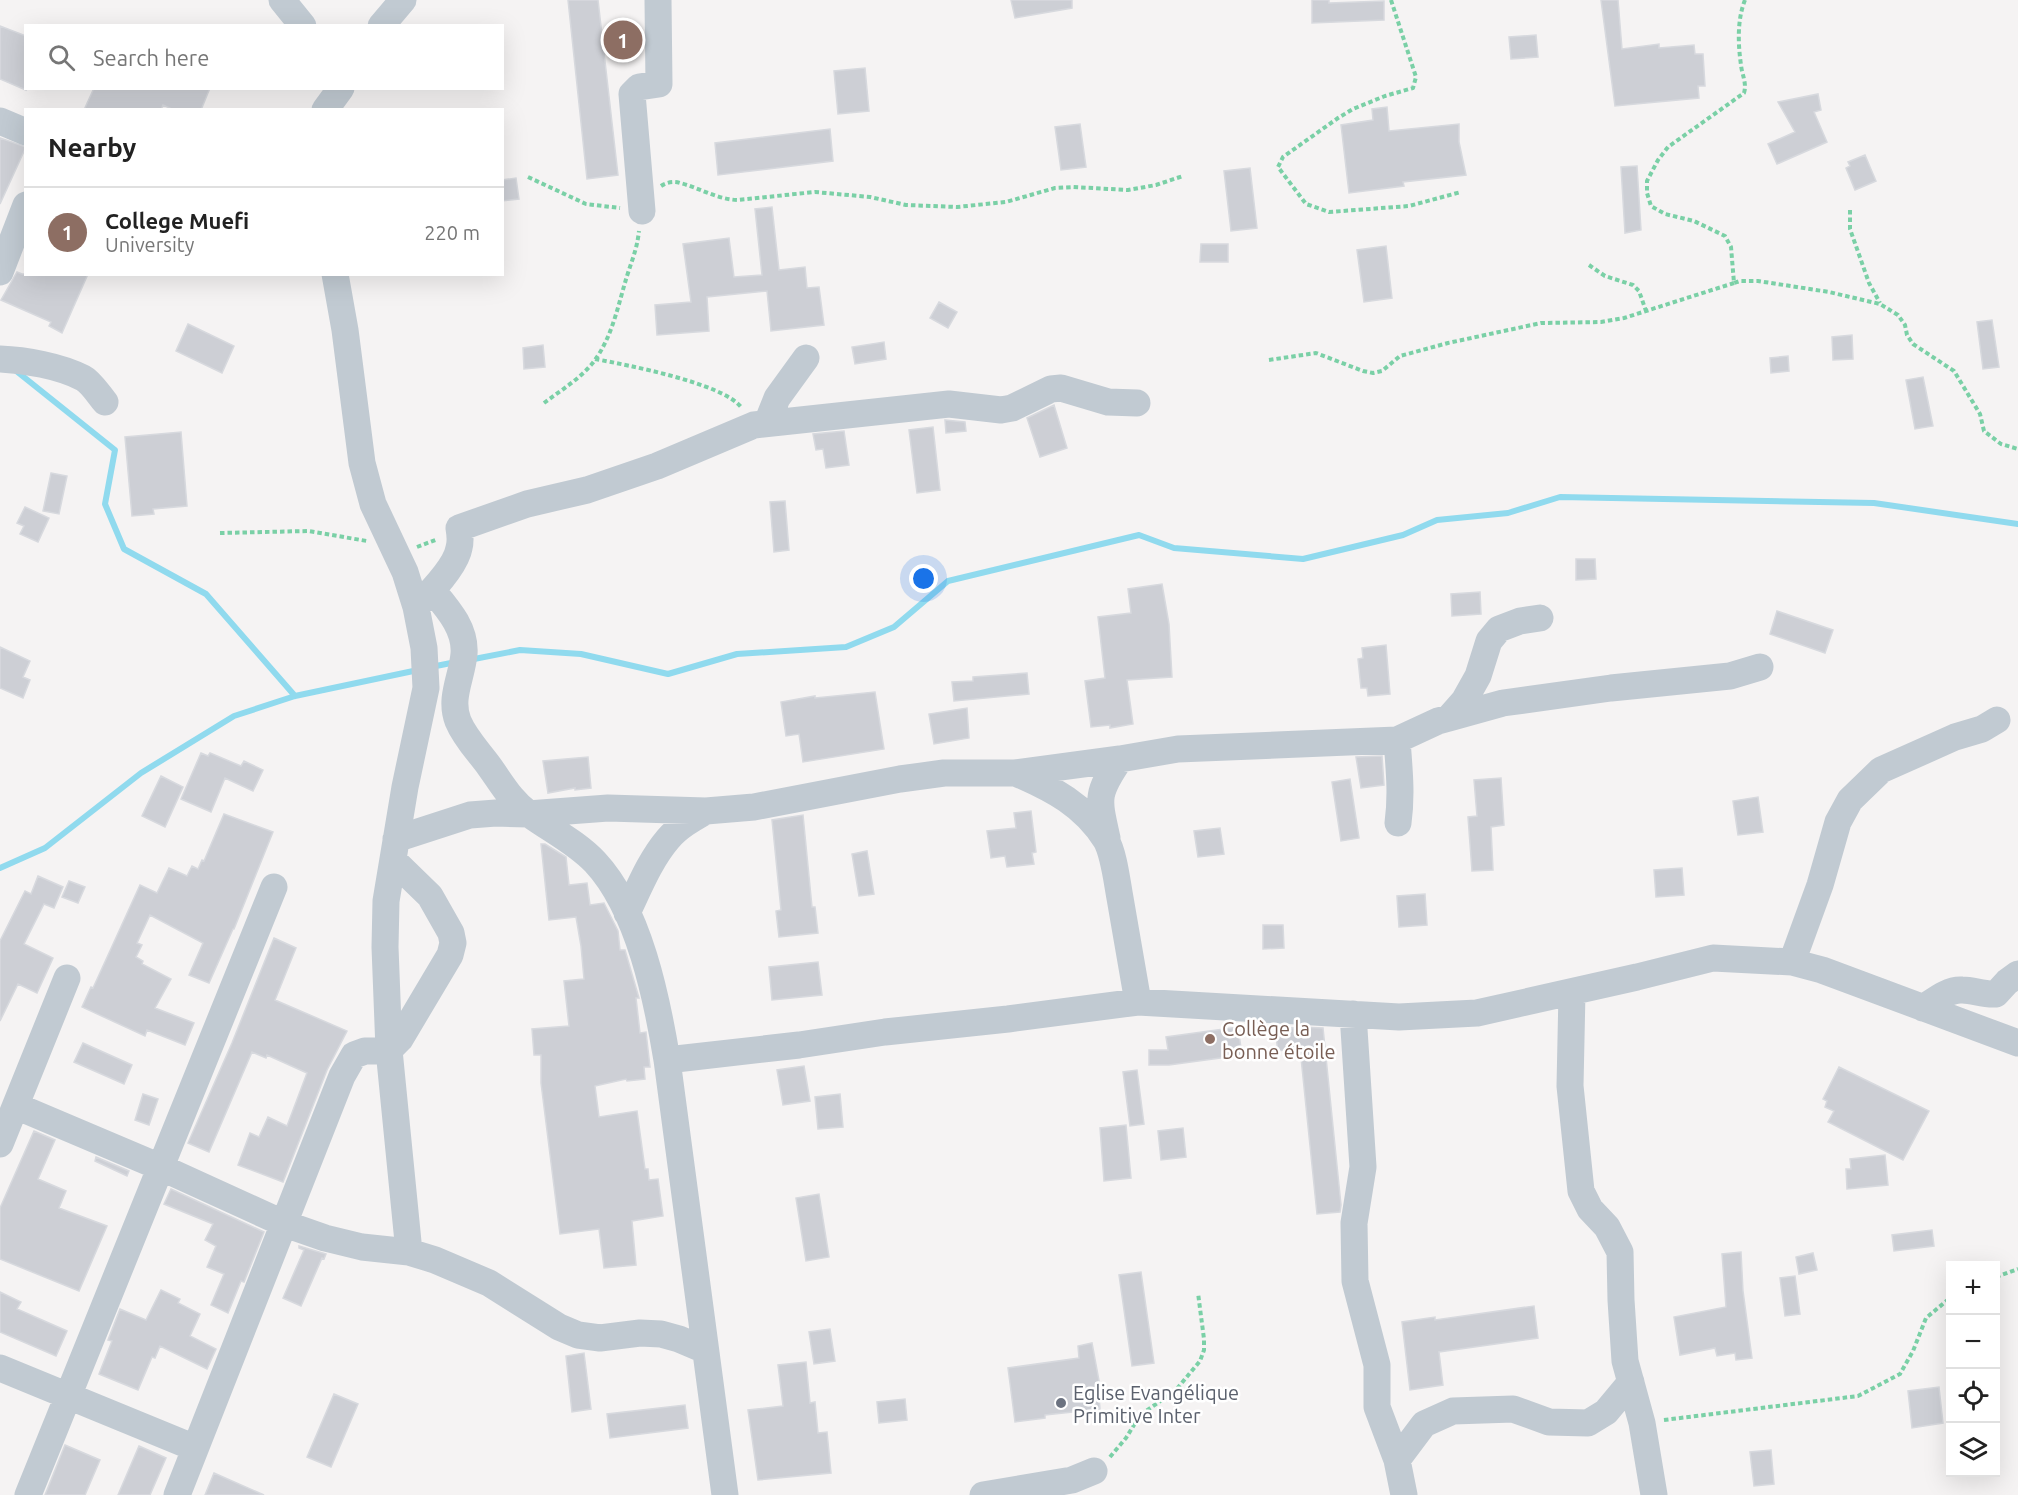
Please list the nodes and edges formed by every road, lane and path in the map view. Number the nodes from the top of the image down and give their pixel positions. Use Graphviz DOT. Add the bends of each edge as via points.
graph roads {
  1 [pos="282,0"];
  2 [pos="310,0"];
  3 [pos="403,0"];
  4 [pos="658,0"];
  5 [pos="1391,0"];
  6 [pos="1745,0"];
  7 [pos="301,24"];
  8 [pos="311,24"];
  9 [pos="383,24"];
  10 [pos="314,90"];
  11 [pos="340,90"];
  12 [pos="315,108"];
  13 [pos="326,108"];
  14 [pos="0,121"];
  15 [pos="24,131"];
  16 [pos="1183,176"];
  17 [pos="528,177"];
  18 [pos="1461,192"];
  19 [pos="649,201"];
  20 [pos="24,210"];
  21 [pos="1850,210"];
  22 [pos="1589,265"];
  23 [pos="0,272"];
  24 [pos="335,276"];
  25 [pos="1734,283"];
  26 [pos="1880,304"];
  27 [pos="1646,311"];
  28 [pos="806,358"];
  29 [pos="0,359"];
  30 [pos="595,359"];
  31 [pos="1269,360"];
  32 [pos="105,402"];
  33 [pos="544,403"];
  34 [pos="1137,403"];
  35 [pos="760,424"];
  36 [pos="2018,450"];
  37 [pos="459,528"];
  38 [pos="220,533"];
  39 [pos="396,551"];
  40 [pos="425,599"];
  41 [pos="1540,618"];
  42 [pos="1760,667"];
  43 [pos="1449,718"];
  44 [pos="1997,720"];
  45 [pos="1397,740"];
  46 [pos="1120,759"];
  47 [pos="1015,773"];
  48 [pos="706,811"];
  49 [pos="528,814"];
  50 [pos="1398,823"];
  51 [pos="1108,842"];
  52 [pos="394,850"];
  53 [pos="274,887"];
  54 [pos="627,913"];
  55 [pos="1792,962"];
  56 [pos="2018,974"];
  57 [pos="67,978"];
  58 [pos="1572,992"];
  59 [pos="1138,1002"];
  60 [pos="1923,1008"];
  61 [pos="1353,1014"];
  62 [pos="2018,1043"];
  63 [pos="389,1050"];
  64 [pos="667,1060"];
  65 [pos="16,1106"];
  66 [pos="0,1144"];
  67 [pos="160,1167"];
  68 [pos="285,1224"];
  69 [pos="409,1252"];
  70 [pos="2018,1269"];
  71 [pos="2000,1275"];
  72 [pos="1198,1293"];
  73 [pos="1946,1301"];
  74 [pos="705,1350"];
  75 [pos="0,1368"];
  76 [pos="1631,1382"];
  77 [pos="67,1395"];
  78 [pos="1642,1423"];
  79 [pos="195,1448"];
  80 [pos="1397,1460"];
  81 [pos="1094,1471"];
  82 [pos="28,1495"];
  83 [pos="177,1495"];
  84 [pos="725,1495"];
  85 [pos="982,1495"];
  86 [pos="1404,1495"];
  87 [pos="1654,1495"];
  1 -- 7 [label="street"];
  2 -- 8 [label="street"];
  3 -- 9 [label="street"];
  4 -- 19 [label="street" via="659,84 639,87 632,94"];
  5 -- 18 [label="path" via="1416,78 1413,88 1353,109 1283,157 1278,167 1306,204 1329,212 1409,206"];
  6 -- 25 [label="path" via="1739,27 1744,93 1668,147 1647,181 1651,206 1725,236 1731,247"];
  10 -- 12 [label="street"];
  11 -- 13 [label="street"];
  14 -- 15 [label="street"];
  16 -- 19 [label="path" via="1128,190 1055,188 1006,201 957,207 906,205 815,192 724,200 679,182 666,183"];
  17 -- 19 [label="path" via="586,204"];
  19 -- 30 [label="path" via="615,319"];
  20 -- 23 [label="street"];
  21 -- 26 [label="path" via="1850,229"];
  22 -- 27 [label="path" via="1605,276 1633,285"];
  24 -- 39 [label="street" via="362,463 373,504"];
  25 -- 26 [label="path" via="1758,281"];
  25 -- 27 [label="path"];
  26 -- 36 [label="path" via="1898,315 1913,344 1954,371 1980,414 1984,431 2001,444"];
  27 -- 31 [label="path" via="1601,322 1541,323 1492,333 1400,356 1374,373 1316,353"];
  28 -- 35 [label="street"];
  29 -- 32 [label="street" via="50,367 84,378"];
  30 -- 33 [label="path"];
  30 -- 35 [label="path" via="720,392"];
  34 -- 35 [label="street" via="1108,402 1061,388 1001,410 950,404"];
  35 -- 37 [label="street" via="657,466"];
  37 -- 39 [label="path" via="421,546"];
  37 -- 40 [label="street" via="458,555"];
  38 -- 39 [label="path" via="308,531 367,541"];
  39 -- 40 [label="street" via="405,572"];
  40 -- 49 [label="street" via="455,619 462,635 464,653 455,702 457,720 508,795"];
  40 -- 52 [label="street" via="426,688"];
  41 -- 43 [label="street" via="1499,629 1489,641 1478,676 1464,701"];
  42 -- 43 [label="street" via="1730,676 1503,704"];
  43 -- 45 [label="street"];
  44 -- 55 [label="street" via="1881,770 1850,800 1838,822"];
  45 -- 46 [label="street" via="1178,749"];
  45 -- 50 [label="street" via="1401,803"];
  46 -- 47 [label="street"];
  46 -- 51 [label="street" via="1104,783 1100,802"];
  47 -- 48 [label="street" via="944,773 754,807"];
  47 -- 51 [label="street" via="1070,801"];
  48 -- 49 [label="street" via="608,807"];
  48 -- 54 [label="street" via="686,822 658,852"];
  49 -- 52 [label="street" via="470,815"];
  49 -- 54 [label="street" via="594,861 610,880"];
  51 -- 59 [label="street"];
  52 -- 63 [label="street" via="386,912"];
  52 -- 63 [label="street" via="430,896 453,943 417,1012"];
  53 -- 67 [label="street"];
  54 -- 64 [label="street" via="652,979"];
  55 -- 58 [label="street" via="1713,958"];
  55 -- 60 [label="street"];
  56 -- 60 [label="street" via="1996,994 1962,990 1945,994"];
  57 -- 65 [label="street"];
  58 -- 61 [label="street" via="1477,1013 1400,1017"];
  58 -- 76 [label="street" via="1570,1086 1581,1191 1620,1252 1625,1361"];
  59 -- 61 [label="street"];
  59 -- 64 [label="street"];
  60 -- 62 [label="street"];
  61 -- 80 [label="street" via="1363,1167 1354,1223 1356,1281 1377,1365 1377,1407"];
  63 -- 68 [label="street" via="354,1055 324,1119"];
  63 -- 69 [label="street"];
  64 -- 74 [label="street"];
  65 -- 66 [label="street"];
  65 -- 67 [label="street"];
  67 -- 68 [label="street"];
  67 -- 77 [label="street"];
  68 -- 69 [label="street" via="326,1239"];
  68 -- 79 [label="street"];
  69 -- 74 [label="street" via="489,1283 578,1335 600,1338 661,1334"];
  70 -- 71 [label="path"];
  72 -- 81 [label="path" via="1204,1338 1200,1361 1175,1391 1140,1415 1126,1438"];
  73 -- 78 [label="path" via="1926,1318 1900,1374 1858,1396"];
  74 -- 84 [label="street"];
  75 -- 77 [label="street"];
  76 -- 78 [label="street"];
  76 -- 80 [label="street" via="1606,1412 1588,1423 1549,1422 1513,1409 1453,1411 1424,1424"];
  77 -- 79 [label="street"];
  77 -- 82 [label="street"];
  78 -- 87 [label="street"];
  79 -- 83 [label="street"];
  80 -- 86 [label="street"];
  81 -- 85 [label="street" via="1072,1480"];
}
